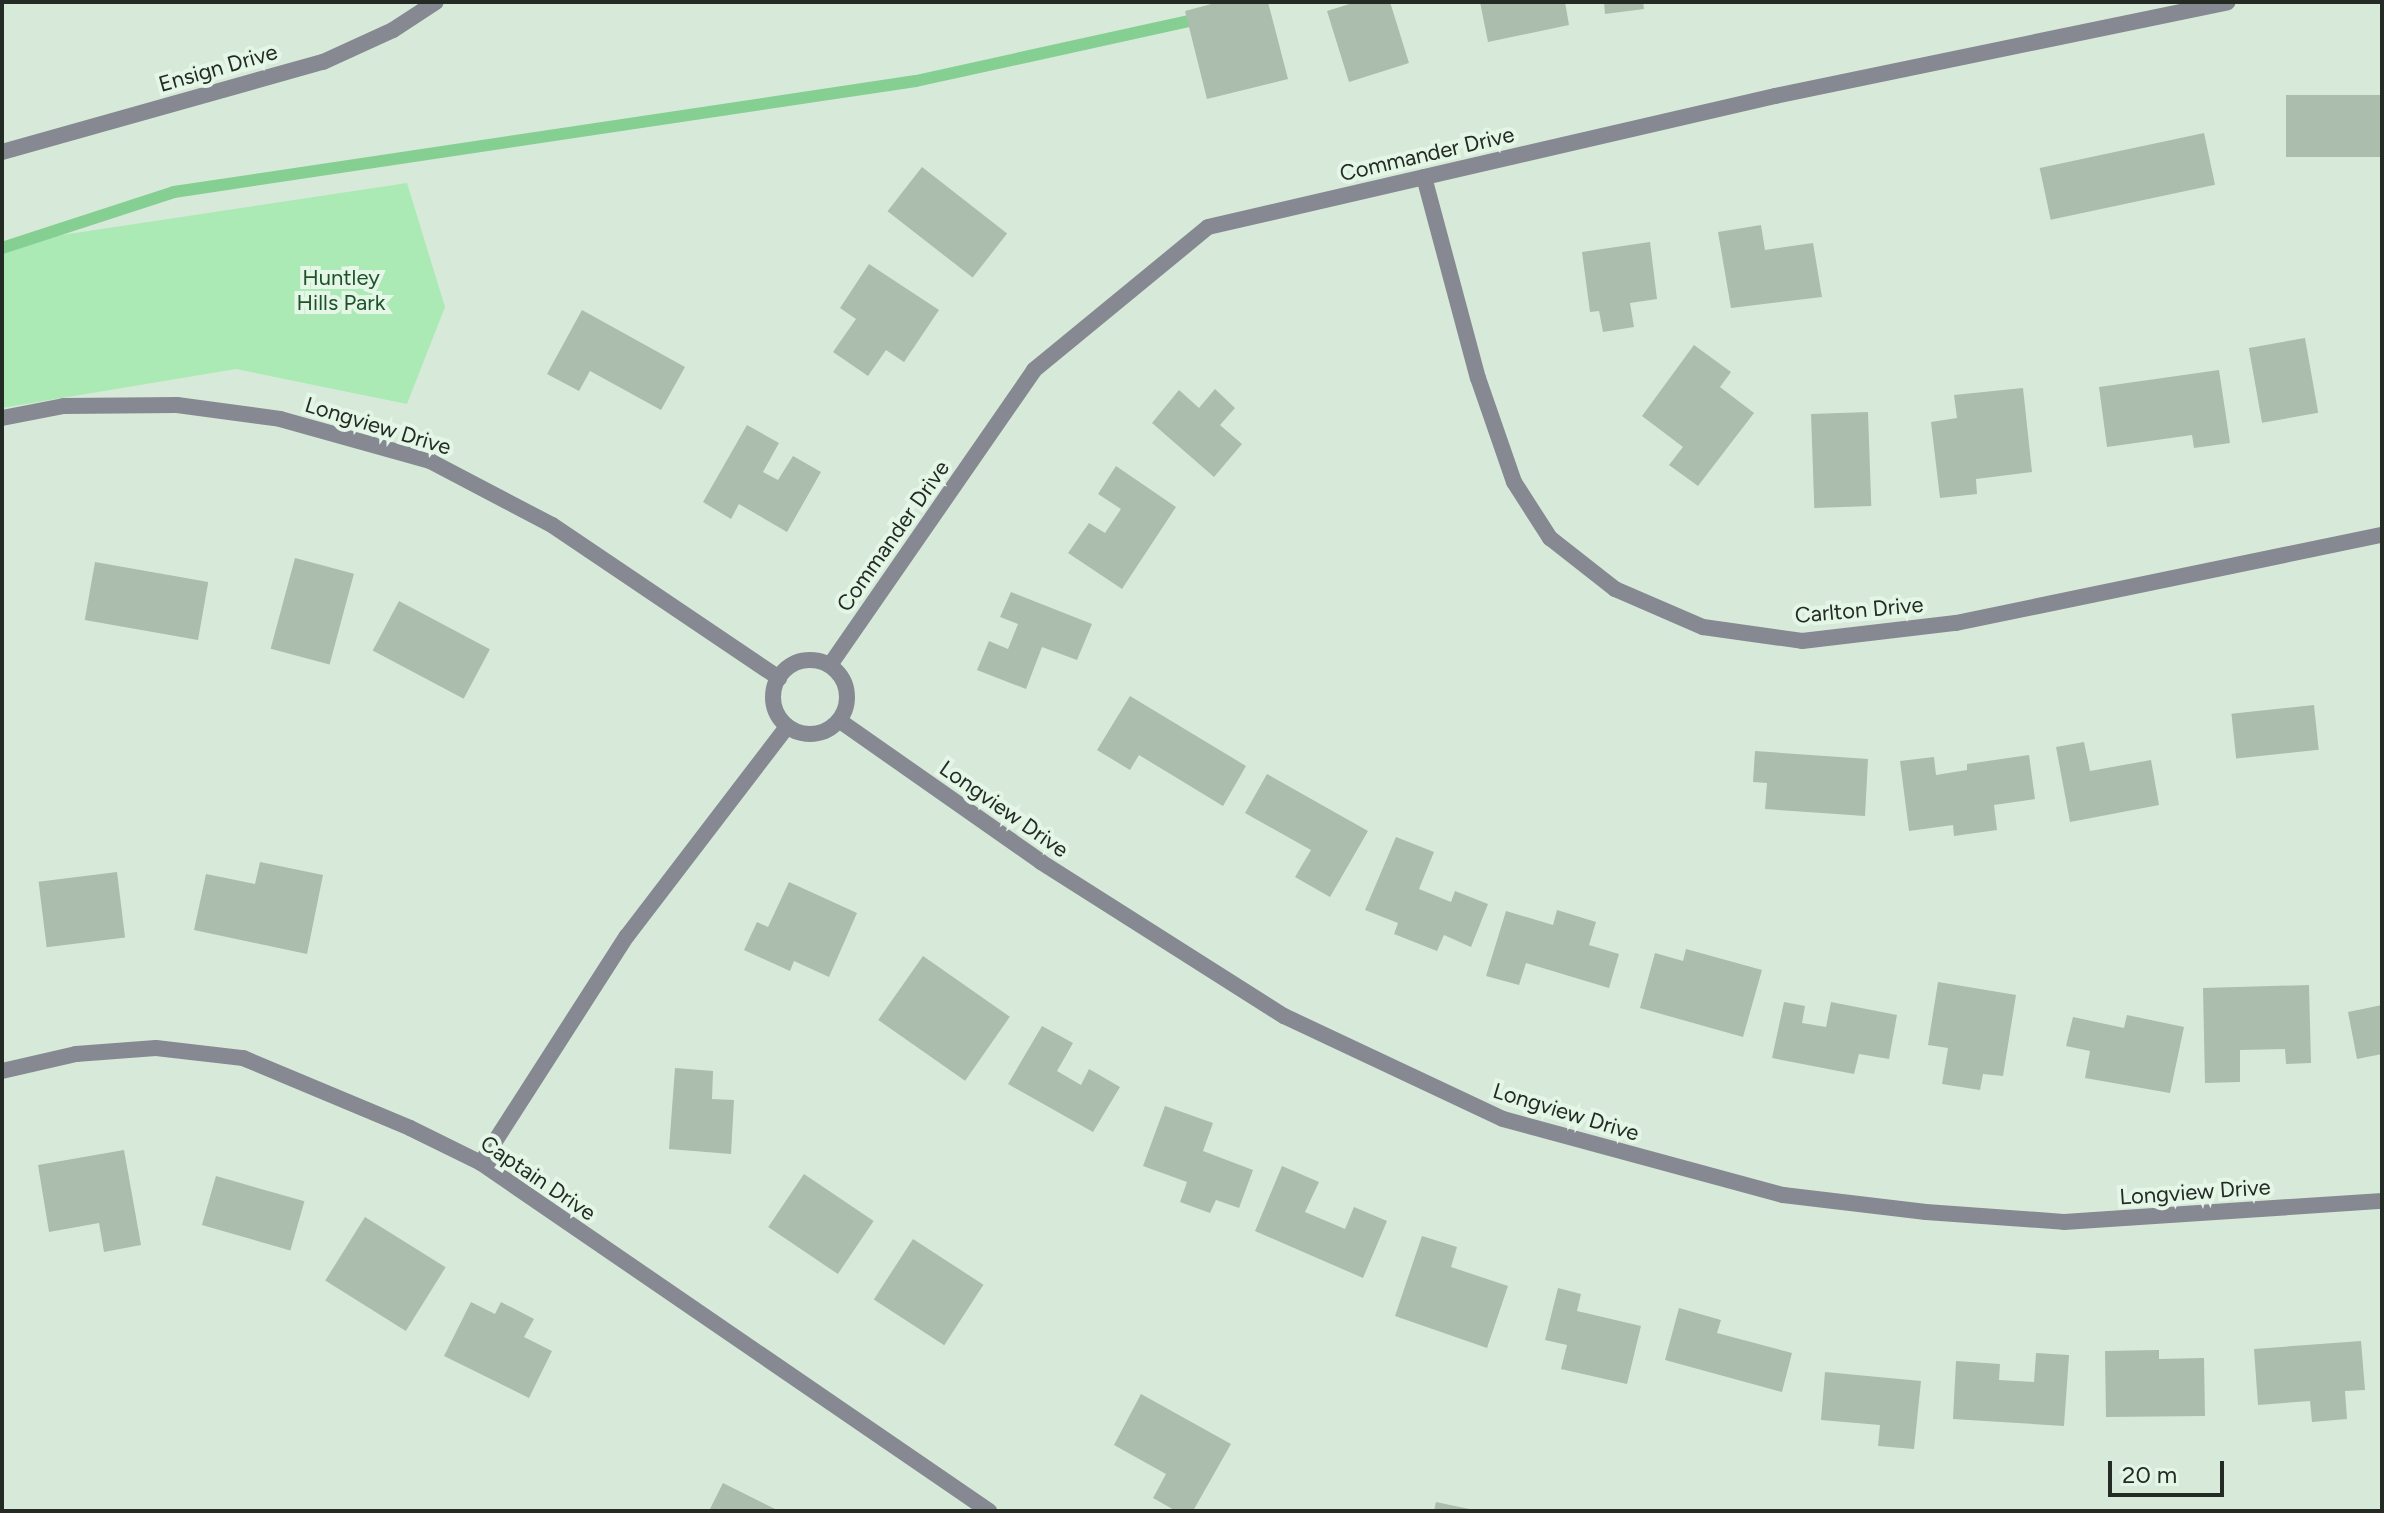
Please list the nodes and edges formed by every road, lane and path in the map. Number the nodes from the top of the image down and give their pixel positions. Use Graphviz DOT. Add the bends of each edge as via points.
graph roads {
  1 [pos="436,2"];
  2 [pos="2227,2"];
  3 [pos="2,152"];
  4 [pos="1424,177"];
  5 [pos="2,418"];
  6 [pos="2382,535"];
  7 [pos="830,665"];
  8 [pos="779,678"];
  9 [pos="840,721"];
  10 [pos="787,727"];
  11 [pos="2,1071"];
  12 [pos="481,1163"];
  13 [pos="2382,1201"];
  14 [pos="989,1511"];
  1 -- 3 [label="street, Ensign Drive" via="393,30 323,62"];
  2 -- 4 [label="street, Commander Drive"];
  4 -- 6 [label="street, Carlton Drive" via="1478,378 1514,482 1550,538 1604,580 1703,627 1802,641 1956,623"];
  4 -- 7 [label="street, Commander Drive" via="1208,227 1034,370"];
  5 -- 8 [label="street, Longview Drive" via="64,406 177,405 280,419 430,461 552,525"];
  7 -- 8 [label="street" via="796,662"];
  7 -- 9 [label="street" via="847,697"];
  8 -- 10 [label="street" via="774,710"];
  9 -- 10 [label="street" via="809,735"];
  9 -- 13 [label="street, Longview Drive" via="1041,862 1284,1016 1414,1081 1517,1123 1783,1195 1926,1212 2064,1222"];
  10 -- 12 [label="street" via="627,936"];
  11 -- 12 [label="street, Captain Drive" via="76,1054 156,1048 243,1058"];
  12 -- 14 [label="street, Captain Drive"];
}
